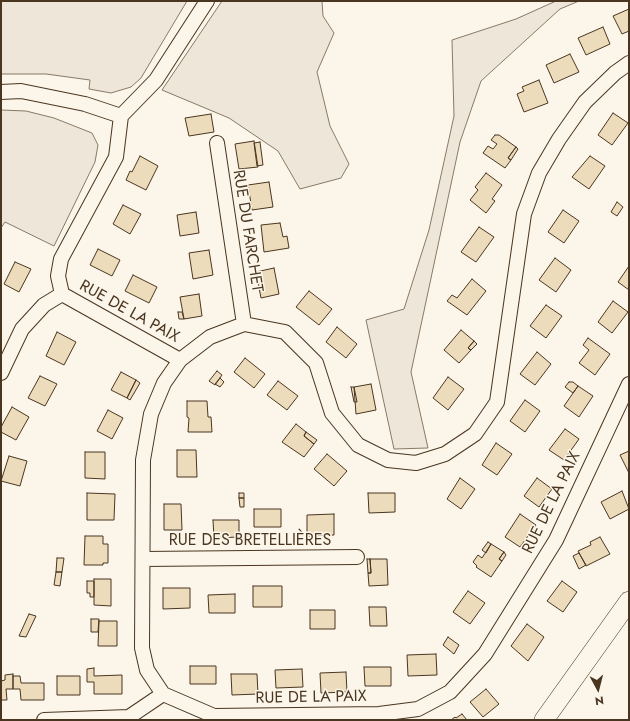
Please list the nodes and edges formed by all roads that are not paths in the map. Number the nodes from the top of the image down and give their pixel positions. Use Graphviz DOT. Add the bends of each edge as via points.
graph roads {
  1 [pos="207,1"];
  2 [pos="629,63"];
  3 [pos="1,92"];
  4 [pos="122,116"];
  5 [pos="217,143"];
  6 [pos="62,294"];
  7 [pos="244,324"];
  8 [pos="180,360"];
  9 [pos="1,373"];
  10 [pos="629,384"];
  11 [pos="357,557"];
  12 [pos="143,558"];
  13 [pos="629,601"];
  14 [pos="162,694"];
  15 [pos="44,720"];
  16 [pos="544,720"];
  1 -- 4 [label="street" via="156,80"];
  2 -- 7 [label="street" via="585,102 558,139 539,173 524,214 497,402 475,434 445,454 416,463 388,460 358,445 332,413 316,364 285,332"];
  3 -- 4 [label="street" via="21,91 85,104"];
  4 -- 6 [label="street" via="116,157 61,259 58,276"];
  5 -- 7 [label="street, RUE DU FARCHET"];
  6 -- 8 [label="street, RUE DE LA PAIX"];
  6 -- 9 [label="street" via="44,304 22,329"];
  7 -- 8 [label="street, RUE DE LA PAIX" via="210,337"];
  8 -- 12 [label="street, RUE DE LA PAIX" via="164,383 151,414 143,460"];
  10 -- 14 [label="street, RUE DE LA PAIX" via="556,540 485,654 450,692 418,709 379,714 214,716"];
  11 -- 12 [label="street, RUE DES BRETELLIÈRES"];
  12 -- 14 [label="street, RUE DE LA PAIX" via="142,648 147,670"];
  13 -- 16 [label="main road"];
  14 -- 15 [label="street" via="130,717"];
}
